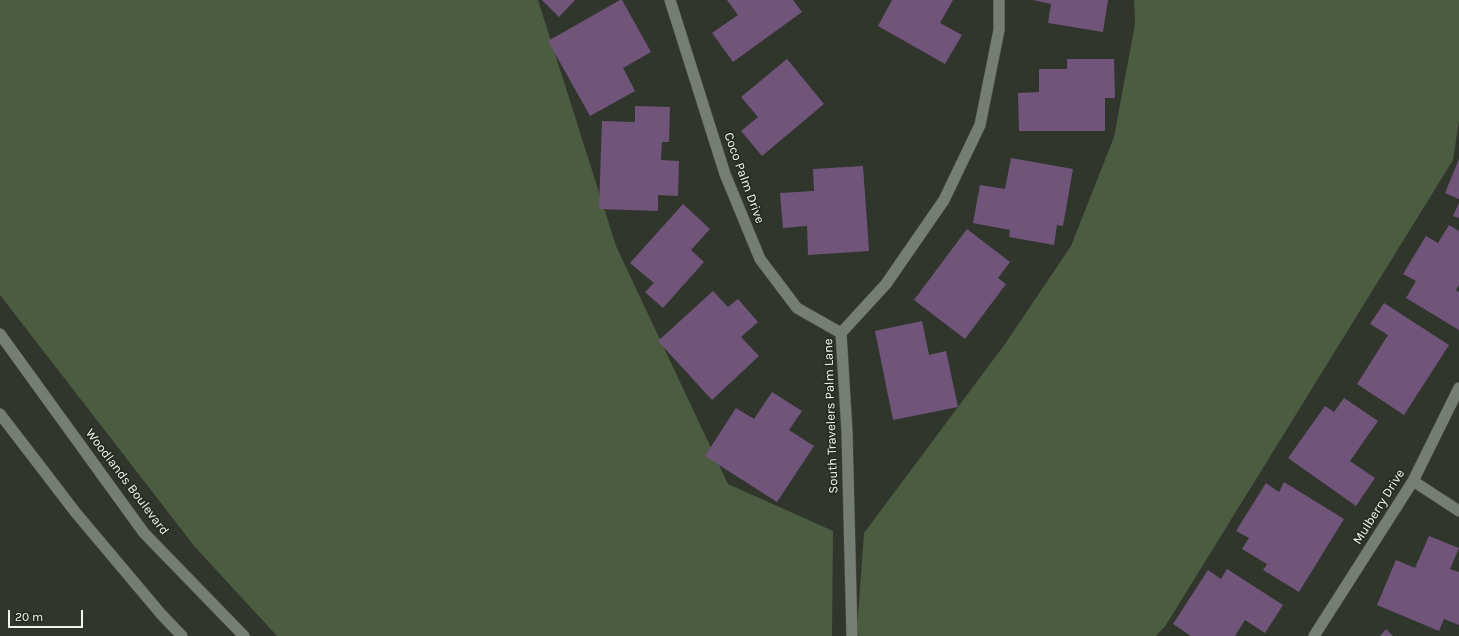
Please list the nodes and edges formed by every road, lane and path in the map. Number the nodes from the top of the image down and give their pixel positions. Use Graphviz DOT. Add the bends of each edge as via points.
graph roads {
  1 [pos="670,0"];
  2 [pos="999,0"];
  3 [pos="841,333"];
  4 [pos="0,334"];
  5 [pos="1459,388"];
  6 [pos="0,414"];
  7 [pos="1413,481"];
  8 [pos="1459,511"];
  9 [pos="182,636"];
  10 [pos="244,636"];
  11 [pos="852,636"];
  12 [pos="1314,636"];
  1 -- 3 [label="street, Coco Palm Drive" via="725,174 760,259 797,308"];
  2 -- 3 [label="street, South Travelers Palm Lane" via="999,30 980,125 944,200 886,284"];
  3 -- 11 [label="street, South Travelers Palm Lane" via="847,432"];
  4 -- 10 [label="street, Woodlands Boulevard" via="144,533"];
  5 -- 7 [label="street, Mulberry Drive"];
  6 -- 9 [label="street" via="76,513"];
  7 -- 8 [label="street"];
  7 -- 12 [label="street, Mulberry Drive"];
}
